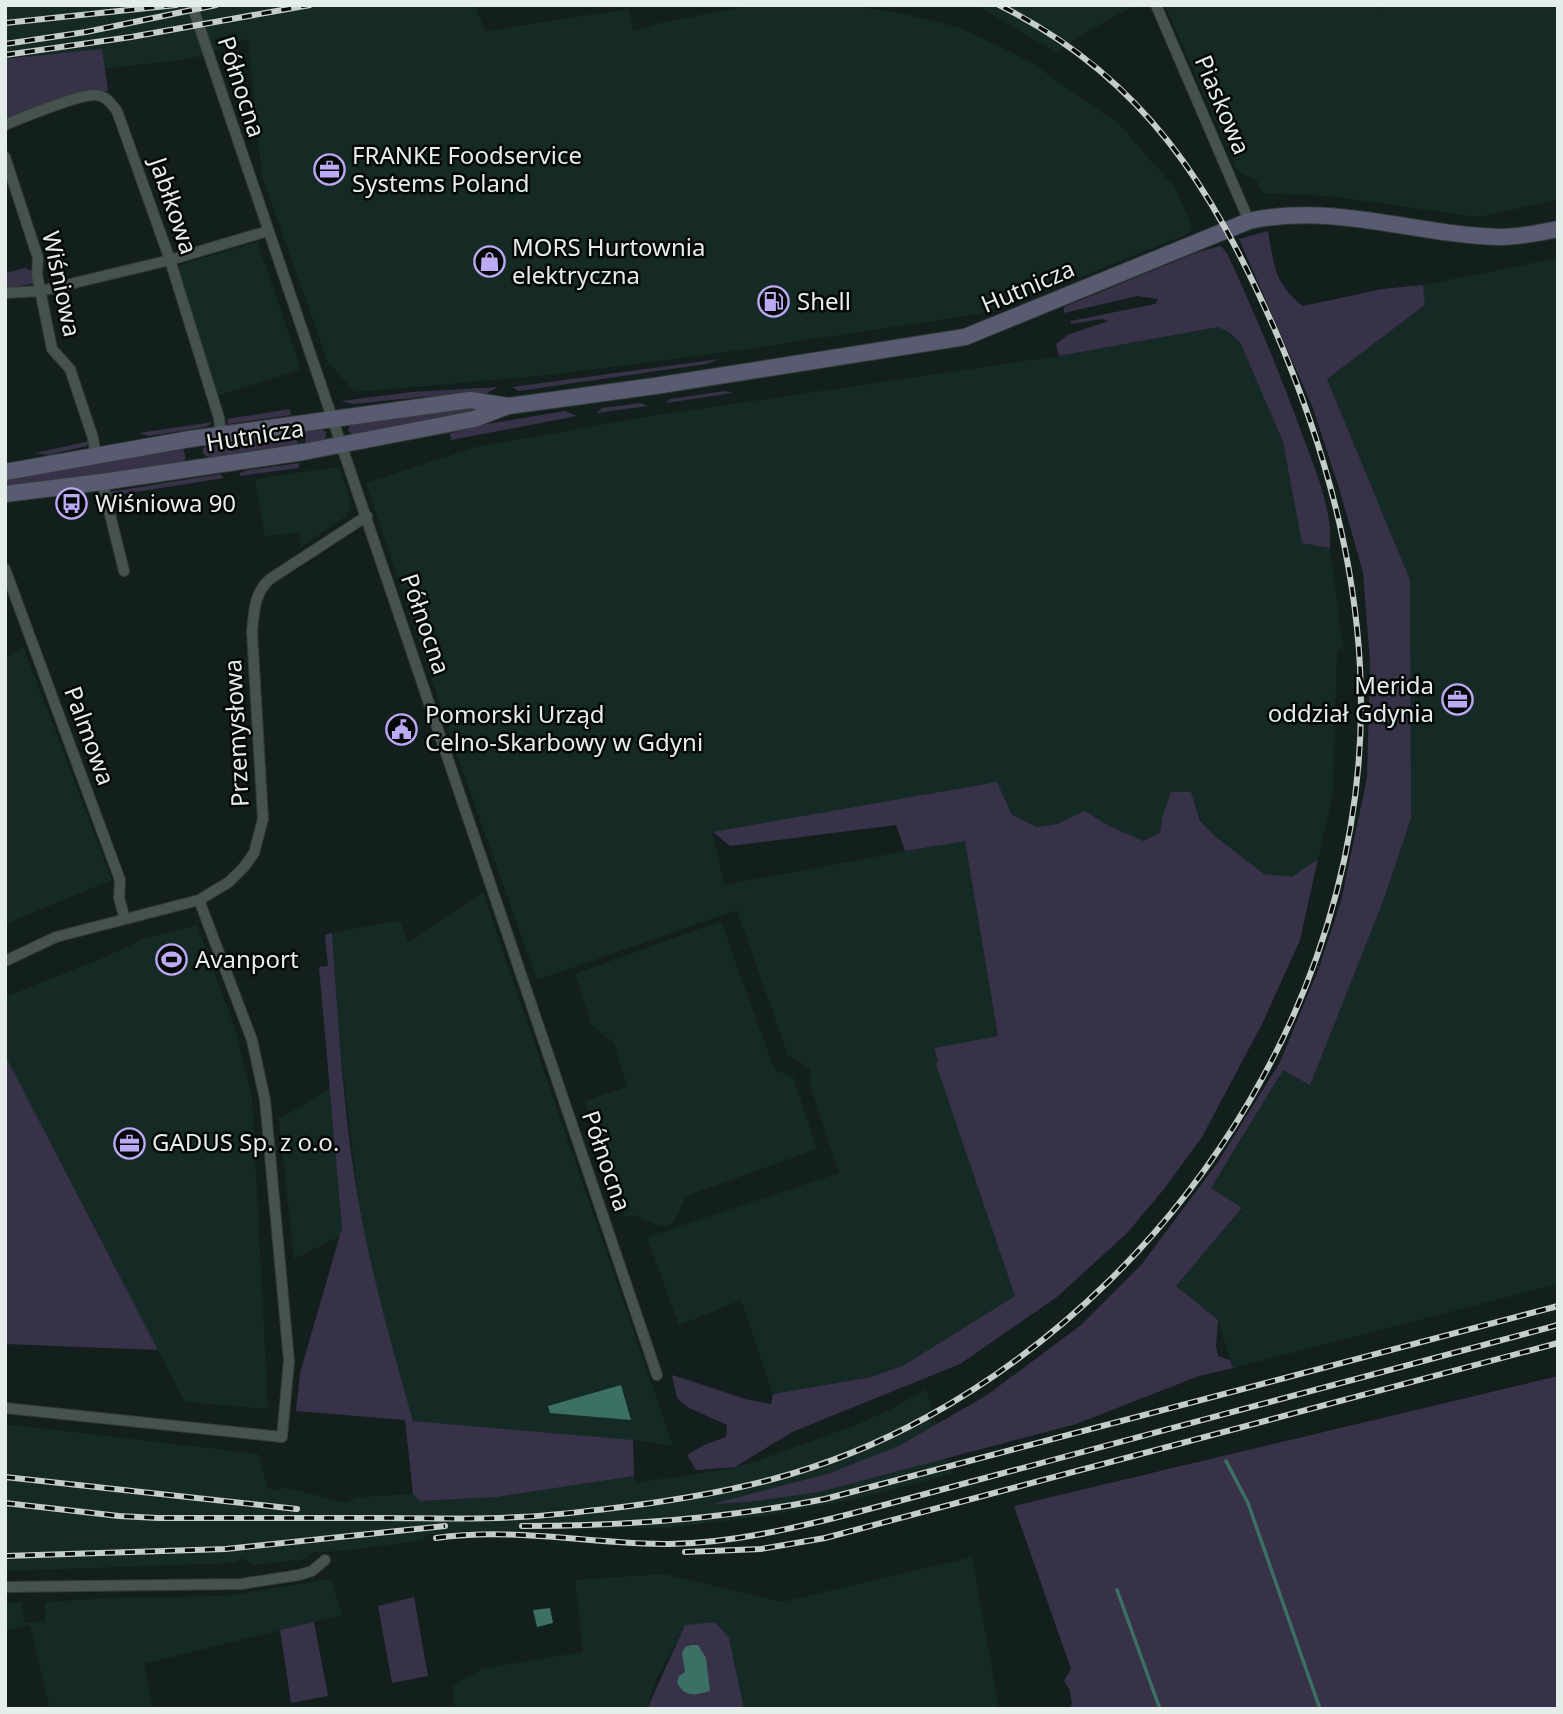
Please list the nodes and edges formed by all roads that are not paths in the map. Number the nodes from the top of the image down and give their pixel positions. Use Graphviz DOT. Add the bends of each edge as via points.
graph roads {
  1 [pos="192,5"];
  2 [pos="1156,5"];
  3 [pos="5,125"];
  4 [pos="5,157"];
  5 [pos="7,172"];
  6 [pos="1249,221"];
  7 [pos="1558,229"];
  8 [pos="268,231"];
  9 [pos="170,260"];
  10 [pos="41,291"];
  11 [pos="5,293"];
  12 [pos="508,406"];
  13 [pos="333,418"];
  14 [pos="221,435"];
  15 [pos="190,439"];
  16 [pos="343,445"];
  17 [pos="96,456"];
  18 [pos="195,469"];
  19 [pos="5,472"];
  20 [pos="102,482"];
  21 [pos="5,494"];
  22 [pos="367,516"];
  23 [pos="5,569"];
  24 [pos="124,571"];
  25 [pos="199,900"];
  26 [pos="125,919"];
  27 [pos="5,961"];
  28 [pos="657,1375"];
  29 [pos="5,1408"];
  30 [pos="325,1560"];
  31 [pos="5,1587"];
  1 -- 8 [label="street, Północna"];
  2 -- 6 [label="street, Piaskowa"];
  3 -- 9 [label="street, Jabłkowa" via="86,96 107,99 122,123"];
  4 -- 5 [label="street, Wiśniowa"];
  5 -- 10 [label="street, Wiśniowa" via="38,258"];
  6 -- 7 [label="main road, Hutnicza" via="1299,214 1500,237"];
  6 -- 12 [label="main road, Hutnicza" via="965,337"];
  8 -- 9 [label="street"];
  8 -- 13 [label="street, Północna"];
  9 -- 10 [label="street"];
  9 -- 14 [label="street, Jabłkowa"];
  10 -- 11 [label="street"];
  10 -- 17 [label="street, Wiśniowa" via="52,349 70,369"];
  12 -- 13 [label="main road, Hutnicza" via="470,400"];
  12 -- 16 [label="main road, Hutnicza" via="474,419"];
  13 -- 14 [label="main road, Hutnicza"];
  13 -- 16 [label="street, Północna"];
  14 -- 15 [label="main road, Hutnicza"];
  15 -- 17 [label="main road, Hutnicza"];
  15 -- 18 [label="main road"];
  16 -- 18 [label="main road, Hutnicza"];
  16 -- 22 [label="street, Północna"];
  17 -- 19 [label="main road, Hutnicza"];
  18 -- 20 [label="main road, Hutnicza"];
  20 -- 21 [label="main road, Hutnicza"];
  20 -- 24 [label="street"];
  22 -- 25 [label="street, Przemysłowa" via="270,579 259,593 252,632 262,825 254,853 239,873"];
  22 -- 28 [label="street, Północna"];
  23 -- 26 [label="street, Palmowa" via="120,880"];
  25 -- 26 [label="street, Przemysłowa"];
  25 -- 29 [label="street" via="248,1027 265,1100 289,1361 282,1437"];
  26 -- 27 [label="street, Przemysłowa" via="55,937"];
  30 -- 31 [label="street" via="312,1571 241,1584"];
}
